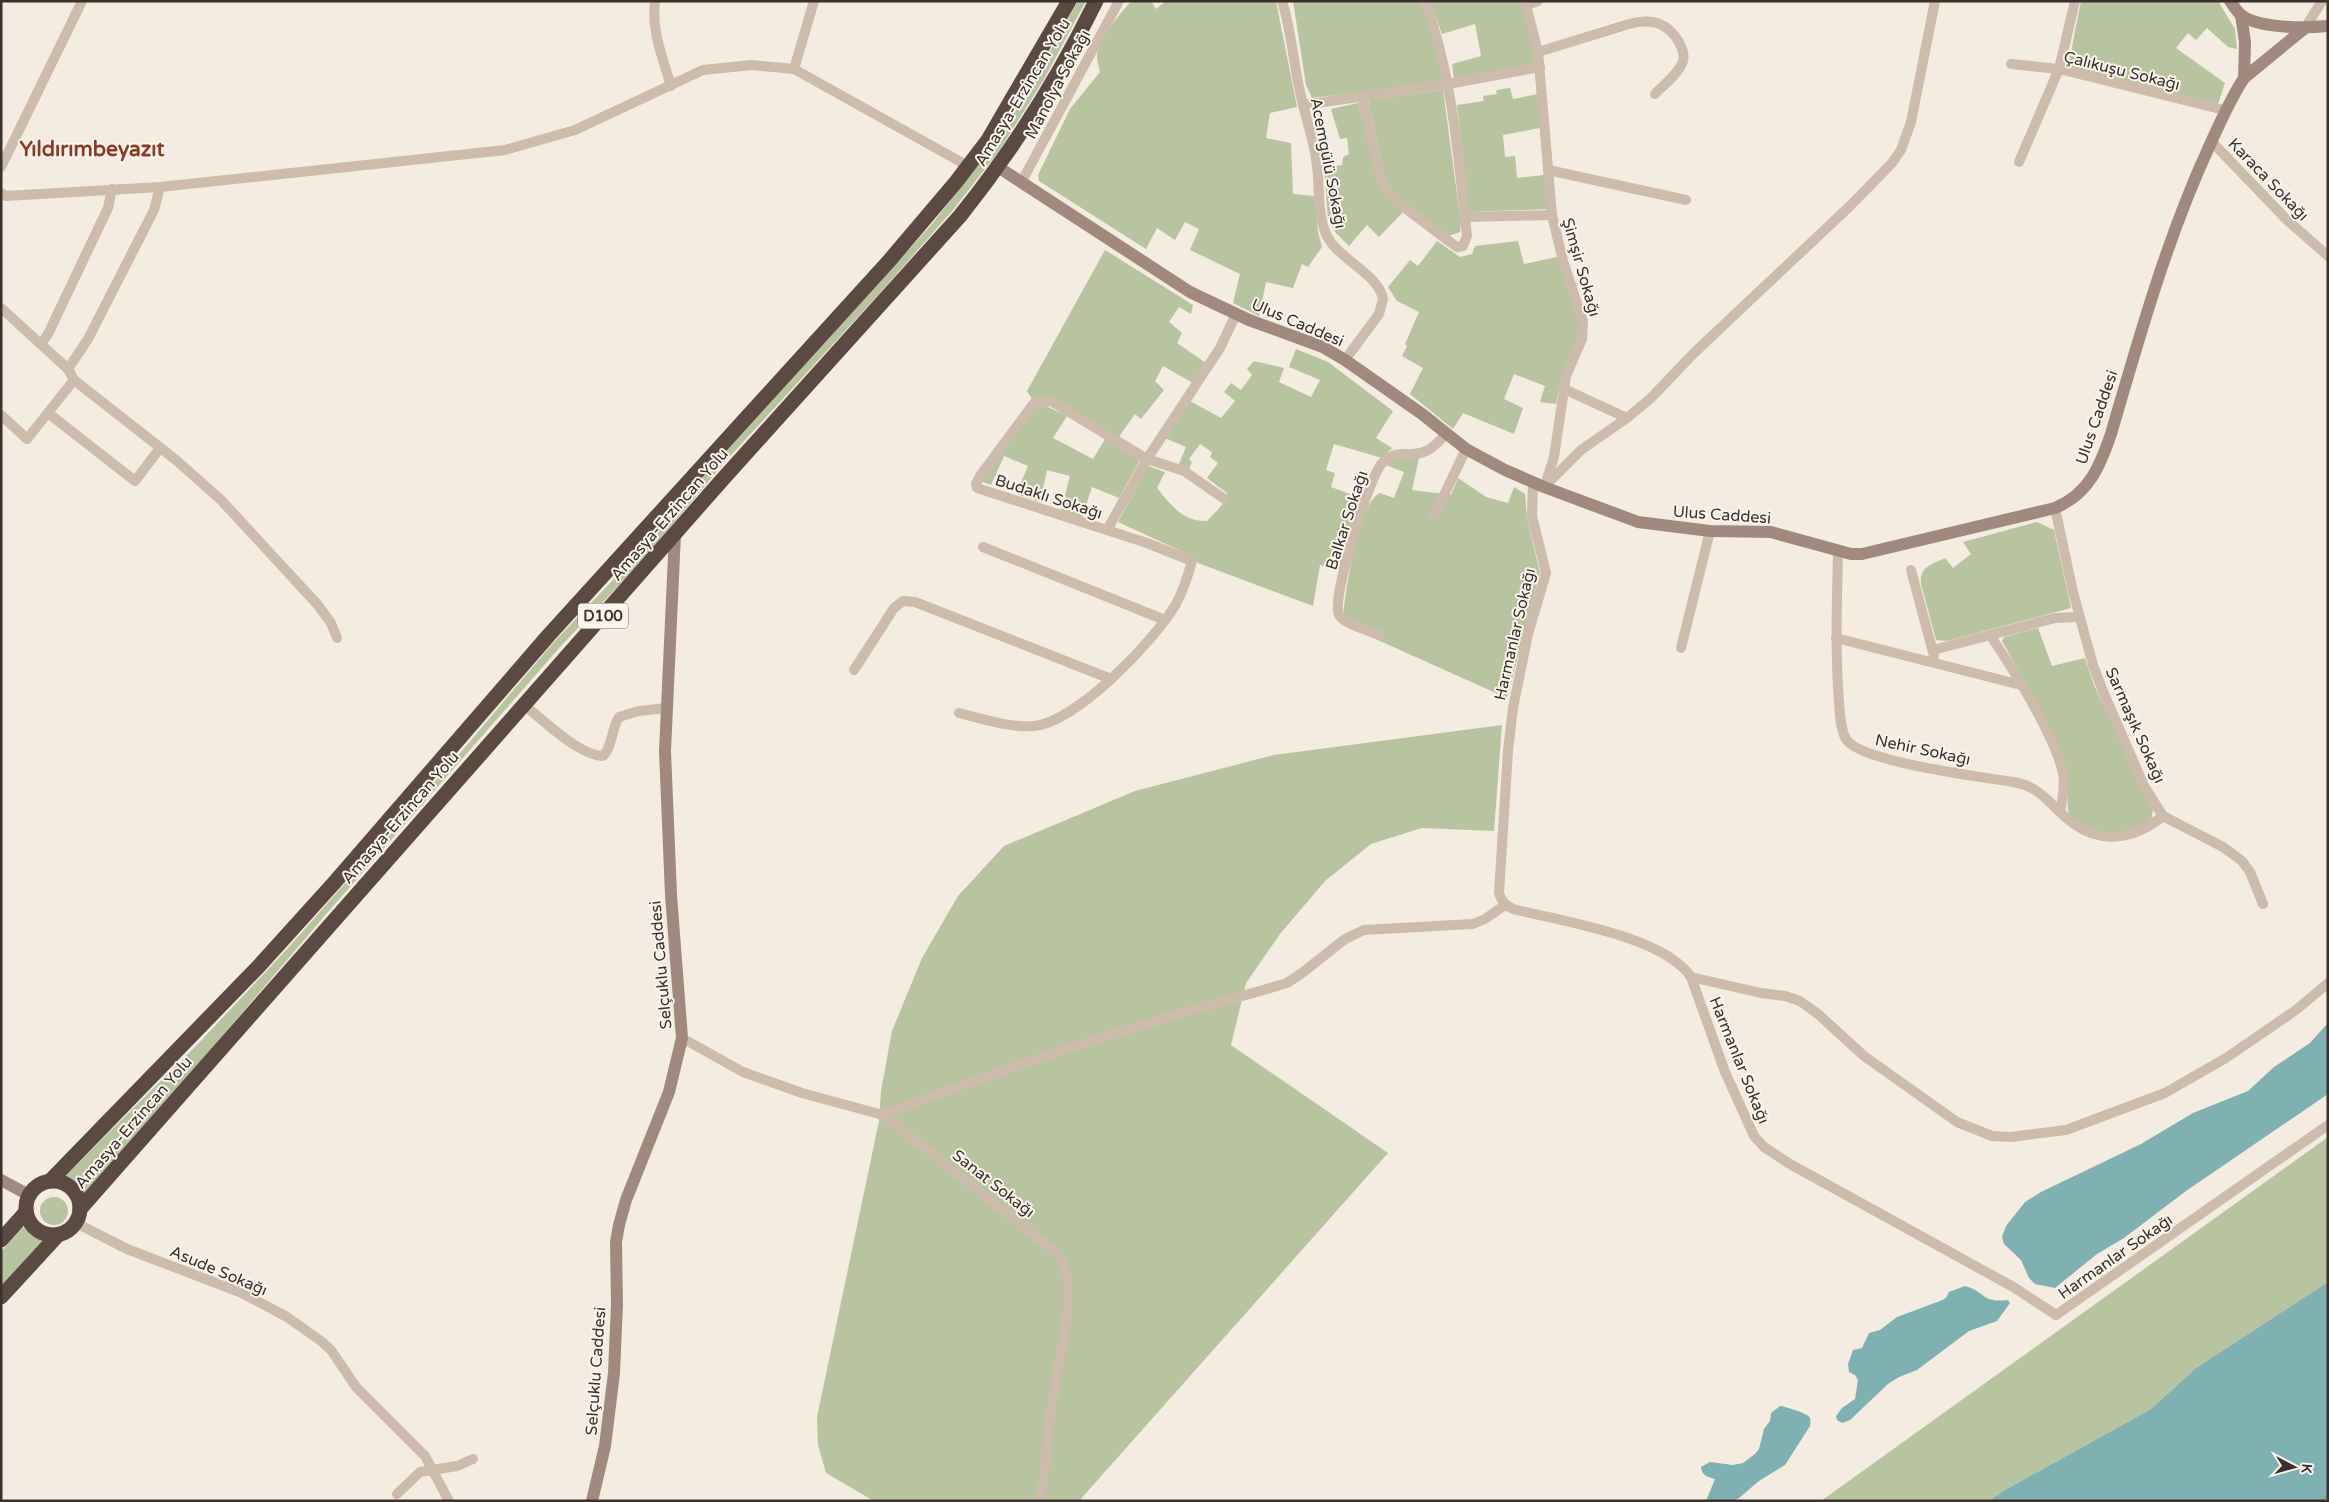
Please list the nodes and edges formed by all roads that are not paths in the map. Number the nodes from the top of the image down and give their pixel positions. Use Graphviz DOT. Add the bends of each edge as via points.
graph roads {
  1 [pos="82,1"];
  2 [pos="655,1"];
  3 [pos="814,1"];
  4 [pos="1069,1"];
  5 [pos="1096,1"];
  6 [pos="1119,1"];
  7 [pos="1282,1"];
  8 [pos="1425,1"];
  9 [pos="1538,1"];
  10 [pos="1935,1"];
  11 [pos="2075,1"];
  12 [pos="2230,1"];
  13 [pos="2322,1"];
  14 [pos="1526,3"];
  15 [pos="2241,15"];
  16 [pos="2328,26"];
  17 [pos="2305,28"];
  18 [pos="1538,52"];
  19 [pos="2011,64"];
  20 [pos="1540,67"];
  21 [pos="794,68"];
  22 [pos="2059,69"];
  23 [pos="2244,78"];
  24 [pos="1448,84"];
  25 [pos="671,86"];
  26 [pos="1655,94"];
  27 [pos="1362,97"];
  28 [pos="1303,105"];
  29 [pos="2224,110"];
  30 [pos="2212,142"];
  31 [pos="2019,162"];
  32 [pos="968,166"];
  33 [pos="1,167"];
  34 [pos="998,167"];
  35 [pos="1548,170"];
  36 [pos="1022,181"];
  37 [pos="160,187"];
  38 [pos="112,189"];
  39 [pos="1,193"];
  40 [pos="1686,200"];
  41 [pos="1552,215"];
  42 [pos="1465,217"];
  43 [pos="2328,256"];
  44 [pos="1,308"];
  45 [pos="1236,314"];
  46 [pos="41,344"];
  47 [pos="1345,360"];
  48 [pos="68,369"];
  49 [pos="74,380"];
  50 [pos="1564,389"];
  51 [pos="48,413"];
  52 [pos="1,414"];
  53 [pos="1627,418"];
  54 [pos="1446,434"];
  55 [pos="160,448"];
  56 [pos="1466,449"];
  57 [pos="1147,459"];
  58 [pos="1538,485"];
  59 [pos="1223,498"];
  60 [pos="2055,508"];
  61 [pos="1434,516"];
  62 [pos="1106,530"];
  63 [pos="1710,530"];
  64 [pos="675,534"];
  65 [pos="983,547"];
  66 [pos="1838,551"];
  67 [pos="1911,570"];
  68 [pos="2079,617"];
  69 [pos="1165,620"];
  70 [pos="1380,635"];
  71 [pos="1990,635"];
  72 [pos="337,638"];
  73 [pos="1836,638"];
  74 [pos="1681,648"];
  75 [pos="1933,650"];
  76 [pos="1936,663"];
  77 [pos="854,670"];
  78 [pos="1110,679"];
  79 [pos="2021,686"];
  80 [pos="523,704"];
  81 [pos="666,708"];
  82 [pos="959,713"];
  83 [pos="2060,811"];
  84 [pos="2163,816"];
  85 [pos="2263,904"];
  86 [pos="1505,905"];
  87 [pos="1691,977"];
  88 [pos="2328,983"];
  89 [pos="682,1038"];
  90 [pos="883,1115"];
  91 [pos="2328,1125"];
  92 [pos="1,1180"];
  93 [pos="50,1181"];
  94 [pos="29,1195"];
  95 [pos="26,1212"];
  96 [pos="78,1216"];
  97 [pos="58,1235"];
  98 [pos="1,1240"];
  99 [pos="1,1297"];
  100 [pos="473,1459"];
  101 [pos="433,1469"];
  102 [pos="397,1494"];
  103 [pos="449,1501"];
  104 [pos="592,1501"];
  105 [pos="1039,1501"];
  1 -- 33 [label="street"];
  2 -- 25 [label="street" via="658,45"];
  3 -- 21 [label="street"];
  4 -- 32 [label="highway, Amasya-Erzincan Yolu / D100" via="1003,116"];
  5 -- 34 [label="highway, Amasya-Erzincan Yolu / D100" via="1023,130"];
  6 -- 36 [label="street, Manolya Sokağı"];
  7 -- 28 [label="street, Acemgülü Sokağı"];
  8 -- 24 [label="street" via="1442,52"];
  9 -- 14 [label="street, Şimşir Sokağı"];
  10 -- 53 [label="street" via="1911,122 1901,150 1892,163"];
  11 -- 22 [label="street"];
  12 -- 15 [label="street"];
  13 -- 17 [label="street"];
  14 -- 18 [label="street, Şimşir Sokağı"];
  15 -- 17 [label="street" via="2264,23"];
  15 -- 23 [label="street" via="2245,42"];
  16 -- 17 [label="street"];
  17 -- 23 [label="street, Ulus Caddesi"];
  18 -- 20 [label="street, Şimşir Sokağı"];
  18 -- 26 [label="street" via="1644,20 1656,21 1675,35 1684,54 1676,71"];
  19 -- 22 [label="street, Çalıkuşu Sokağı"];
  20 -- 24 [label="street"];
  20 -- 35 [label="street, Şimşir Sokağı"];
  21 -- 25 [label="street" via="751,65 703,70"];
  21 -- 32 [label="street"];
  22 -- 29 [label="street, Çalıkuşu Sokağı"];
  22 -- 31 [label="street"];
  23 -- 29 [label="street, Ulus Caddesi"];
  24 -- 27 [label="street"];
  24 -- 42 [label="street"];
  25 -- 37 [label="street" via="574,130 505,150"];
  27 -- 28 [label="street"];
  27 -- 42 [label="street" via="1381,180 1389,194 1457,247 1466,241"];
  28 -- 47 [label="street, Acemgülü Sokağı" via="1314,148 1320,211 1326,234 1378,288 1383,299 1379,314"];
  29 -- 30 [label="street, Ulus Caddesi"];
  30 -- 43 [label="street, Karaca Sokağı" via="2286,219"];
  30 -- 60 [label="street, Ulus Caddesi" via="2165,256 2102,459 2078,496"];
  32 -- 93 [label="highway, Amasya-Erzincan Yolu / D100" via="889,261 548,636 328,890"];
  34 -- 36 [label="street, Ulus Caddesi"];
  34 -- 64 [label="highway, Amasya-Erzincan Yolu / D100" via="931,250"];
  35 -- 40 [label="street"];
  35 -- 41 [label="street, Şimşir Sokağı"];
  36 -- 45 [label="street, Ulus Caddesi" via="1173,281"];
  37 -- 38 [label="street"];
  37 -- 48 [label="street" via="154,210 88,339"];
  38 -- 39 [label="street" via="6,196"];
  38 -- 46 [label="street" via="108,208"];
  41 -- 42 [label="street"];
  41 -- 50 [label="street, Şimşir Sokağı" via="1583,322 1582,339 1569,367"];
  44 -- 46 [label="street"];
  45 -- 47 [label="street, Ulus Caddesi" via="1323,347"];
  45 -- 57 [label="street, Budaklı Sokağı" via="1220,348"];
  46 -- 48 [label="street"];
  47 -- 54 [label="street, Ulus Caddesi"];
  48 -- 49 [label="street"];
  49 -- 51 [label="street"];
  49 -- 55 [label="street"];
  50 -- 53 [label="street"];
  50 -- 58 [label="street, Şimşir Sokağı" via="1554,457"];
  51 -- 52 [label="street" via="27,439"];
  51 -- 55 [label="street" via="135,481"];
  53 -- 58 [label="street"];
  54 -- 56 [label="street, Ulus Caddesi"];
  54 -- 70 [label="street, Balkar Sokağı" via="1424,452 1399,453 1382,463 1362,509 1344,569 1338,611 1346,622"];
  55 -- 72 [label="street" via="235,515 317,604"];
  56 -- 58 [label="street, Ulus Caddesi"];
  56 -- 61 [label="street"];
  57 -- 59 [label="street, Budaklı Sokağı" via="1184,470"];
  57 -- 62 [label="street, Budaklı Sokağı"];
  57 -- 62 [label="street, Budaklı Sokağı" via="1062,407 1051,401 1042,401 1034,403 1028,410 976,484 977,488"];
  58 -- 63 [label="street, Ulus Caddesi" via="1638,522"];
  58 -- 86 [label="street, Harmanlar Sokağı" via="1532,516 1546,573 1528,634 1511,725 1499,893"];
  60 -- 66 [label="street, Ulus Caddesi" via="1875,551 1851,554"];
  60 -- 68 [label="street, Sarmaşık Sokağı"];
  62 -- 69 [label="street, Budaklı Sokağı" via="1192,561 1176,603"];
  63 -- 66 [label="street, Ulus Caddesi" via="1771,532"];
  63 -- 74 [label="street"];
  64 -- 80 [label="highway, Amasya-Erzincan Yolu / D100"];
  64 -- 81 [label="street, Selçuklu Caddesi"];
  65 -- 69 [label="street"];
  66 -- 73 [label="street, Nehir Sokağı"];
  67 -- 75 [label="street"];
  68 -- 71 [label="street" via="2055,618"];
  68 -- 84 [label="street, Sarmaşık Sokağı" via="2102,689 2144,786"];
  69 -- 78 [label="street, Budaklı Sokağı"];
  71 -- 75 [label="street"];
  71 -- 79 [label="street"];
  73 -- 76 [label="street"];
  73 -- 83 [label="street, Nehir Sokağı" via="1840,717 1850,744 1909,764 2020,784 2038,791"];
  75 -- 76 [label="street"];
  76 -- 79 [label="street"];
  77 -- 78 [label="street" via="894,608 904,600"];
  78 -- 82 [label="street, Budaklı Sokağı" via="1078,707 1048,723 1034,726 1006,724"];
  79 -- 83 [label="street" via="2058,758 2064,787"];
  80 -- 81 [label="street" via="569,740 597,756 603,756 607,751 619,717"];
  80 -- 96 [label="highway, Amasya-Erzincan Yolu / D100"];
  81 -- 89 [label="street, Selçuklu Caddesi" via="666,807"];
  83 -- 84 [label="street, Nehir Sokağı" via="2073,824 2106,838 2142,830"];
  84 -- 85 [label="street" via="2223,847 2242,861"];
  86 -- 87 [label="street, Harmanlar Sokağı" via="1640,942 1684,966"];
  86 -- 90 [label="street" via="1473,924 1364,930 1345,939 1287,983 1055,1053"];
  87 -- 88 [label="street" via="1800,1001 1864,1056 1957,1122 1992,1136 2011,1137 2066,1130 2165,1093 2234,1053 2296,1010"];
  87 -- 91 [label="street, Harmanlar Sokağı" via="1725,1072 1754,1136 1764,1147 2015,1288 2056,1315"];
  89 -- 90 [label="street, Sanat Sokağı" via="743,1072"];
  89 -- 104 [label="street, Selçuklu Caddesi" via="669,1092 619,1225 614,1372 605,1446"];
  90 -- 105 [label="street, Sanat Sokağı" via="1060,1256 1068,1276 1068,1309"];
  92 -- 94 [label="street"];
  93 -- 94 [label="highway"];
  93 -- 96 [label="highway" via="72,1188 77,1196"];
  94 -- 95 [label="highway"];
  95 -- 97 [label="highway" via="37,1230"];
  95 -- 98 [label="highway"];
  96 -- 97 [label="highway" via="70,1230"];
  96 -- 101 [label="street, Asude Sokağı" via="127,1249 242,1292 301,1327 331,1350 356,1387 418,1448"];
  97 -- 99 [label="highway"];
  100 -- 101 [label="street" via="457,1466"];
  101 -- 102 [label="street" via="420,1472"];
  101 -- 103 [label="street, Asude Sokağı"];
}
